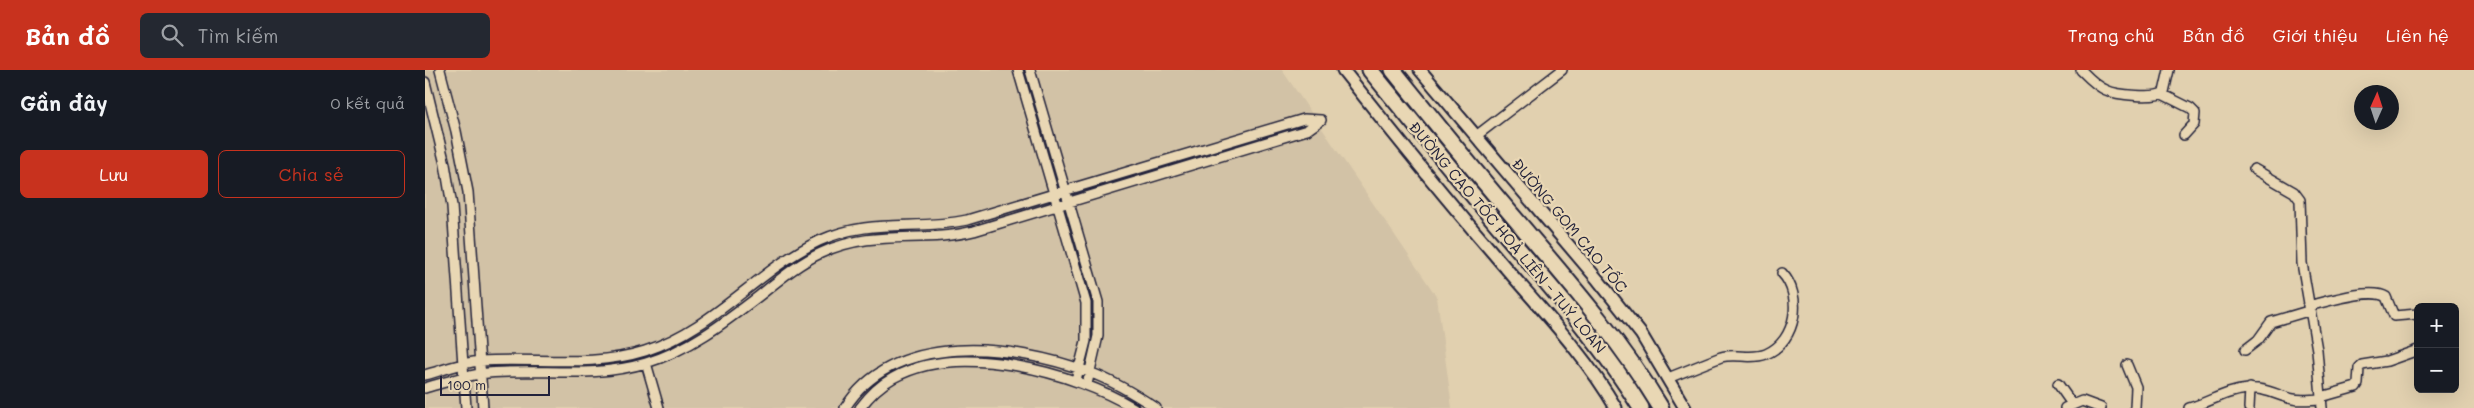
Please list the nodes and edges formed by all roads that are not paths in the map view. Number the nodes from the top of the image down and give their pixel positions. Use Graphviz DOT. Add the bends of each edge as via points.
graph roads {
  1 [pos="440,70"];
  2 [pos="1019,70"];
  3 [pos="1030,70"];
  4 [pos="1343,70"];
  5 [pos="1370,70"];
  6 [pos="1393,70"];
  7 [pos="1420,70"];
  8 [pos="1562,70"];
  9 [pos="2081,70"];
  10 [pos="2169,70"];
  11 [pos="425,82"];
  12 [pos="2163,94"];
  13 [pos="2184,135"];
  14 [pos="1476,136"];
  15 [pos="2254,169"];
  16 [pos="1066,190"];
  17 [pos="1055,193"];
  18 [pos="1070,201"];
  19 [pos="1059,204"];
  20 [pos="1782,272"];
  21 [pos="2308,309"];
  22 [pos="2414,314"];
  23 [pos="2245,350"];
  24 [pos="2414,351"];
  25 [pos="480,361"];
  26 [pos="645,363"];
  27 [pos="463,364"];
  28 [pos="2127,365"];
  29 [pos="1080,369"];
  30 [pos="1091,373"];
  31 [pos="480,374"];
  32 [pos="425,375"];
  33 [pos="464,377"];
  34 [pos="1668,378"];
  35 [pos="1076,380"];
  36 [pos="1087,384"];
  37 [pos="2058,384"];
  38 [pos="425,388"];
  39 [pos="2250,388"];
  40 [pos="2321,401"];
  41 [pos="2069,406"];
  42 [pos="466,408"];
  43 [pos="483,408"];
  44 [pos="659,408"];
  45 [pos="845,408"];
  46 [pos="860,408"];
  47 [pos="1134,408"];
  48 [pos="1156,408"];
  49 [pos="1616,408"];
  50 [pos="1641,408"];
  51 [pos="1661,408"];
  52 [pos="1685,408"];
  53 [pos="2101,408"];
  54 [pos="2135,408"];
  55 [pos="2189,408"];
  56 [pos="2249,408"];
  1 -- 25 [label="street" via="468,192"];
  2 -- 17 [label="street"];
  3 -- 16 [label="street"];
  4 -- 49 [label="main road" via="1429,179 1572,345"];
  5 -- 50 [label="highway, ĐƯỜNG CAO TỐC HOÀ LIÊN - TUÝ LOAN" via="1591,335"];
  6 -- 51 [label="highway, ĐƯỜNG CAO TỐC HOÀ LIÊN - TUÝ LOAN" via="1606,325"];
  7 -- 14 [label="main road, ĐƯỜNG GOM CAO TỐC"];
  8 -- 14 [label="street"];
  9 -- 12 [label="street" via="2109,92"];
  10 -- 12 [label="street"];
  11 -- 27 [label="street" via="451,198"];
  12 -- 13 [label="street" via="2195,113 2193,124"];
  14 -- 34 [label="main road, ĐƯỜNG GOM CAO TỐC" via="1641,334"];
  15 -- 21 [label="street" via="2294,192 2300,200 2302,263"];
  16 -- 17 [label="street"];
  16 -- 18 [label="street"];
  16 -- 18 [label="street" via="1304,119 1321,120 1307,130"];
  17 -- 19 [label="street"];
  17 -- 25 [label="street" via="959,222 878,225 835,234 797,253 700,326 644,351 593,361"];
  18 -- 19 [label="street"];
  18 -- 30 [label="street" via="1099,310"];
  19 -- 26 [label="street" via="958,234 883,236 840,245 801,264 702,338"];
  19 -- 29 [label="street" via="1086,303 1087,330"];
  20 -- 34 [label="street" via="1790,281 1794,324 1779,346 1754,358 1730,354"];
  21 -- 22 [label="street" via="2352,296 2379,294 2386,297 2394,316"];
  21 -- 23 [label="street" via="2271,322 2258,340"];
  21 -- 40 [label="street" via="2317,350"];
  24 -- 40 [label="street" via="2362,365 2356,387"];
  25 -- 27 [label="street"];
  25 -- 31 [label="street"];
  26 -- 31 [label="street" via="593,373"];
  26 -- 44 [label="street"];
  27 -- 32 [label="street"];
  27 -- 33 [label="street"];
  28 -- 54 [label="street" via="2136,387"];
  29 -- 30 [label="street"];
  29 -- 35 [label="street"];
  29 -- 45 [label="street" via="1027,356 988,351 925,354 903,360 880,372"];
  30 -- 36 [label="street"];
  30 -- 48 [label="street"];
  31 -- 33 [label="street"];
  31 -- 43 [label="street"];
  33 -- 38 [label="street"];
  33 -- 42 [label="street"];
  34 -- 52 [label="main road, ĐƯỜNG GOM CAO TỐC"];
  35 -- 36 [label="street"];
  35 -- 46 [label="street" via="1004,364 937,364 892,378"];
  36 -- 47 [label="street"];
  37 -- 41 [label="street"];
  39 -- 40 [label="street" via="2276,392 2293,399"];
  39 -- 55 [label="street" via="2226,392"];
  39 -- 56 [label="street"];
  41 -- 53 [label="street" via="2082,401"];
}
